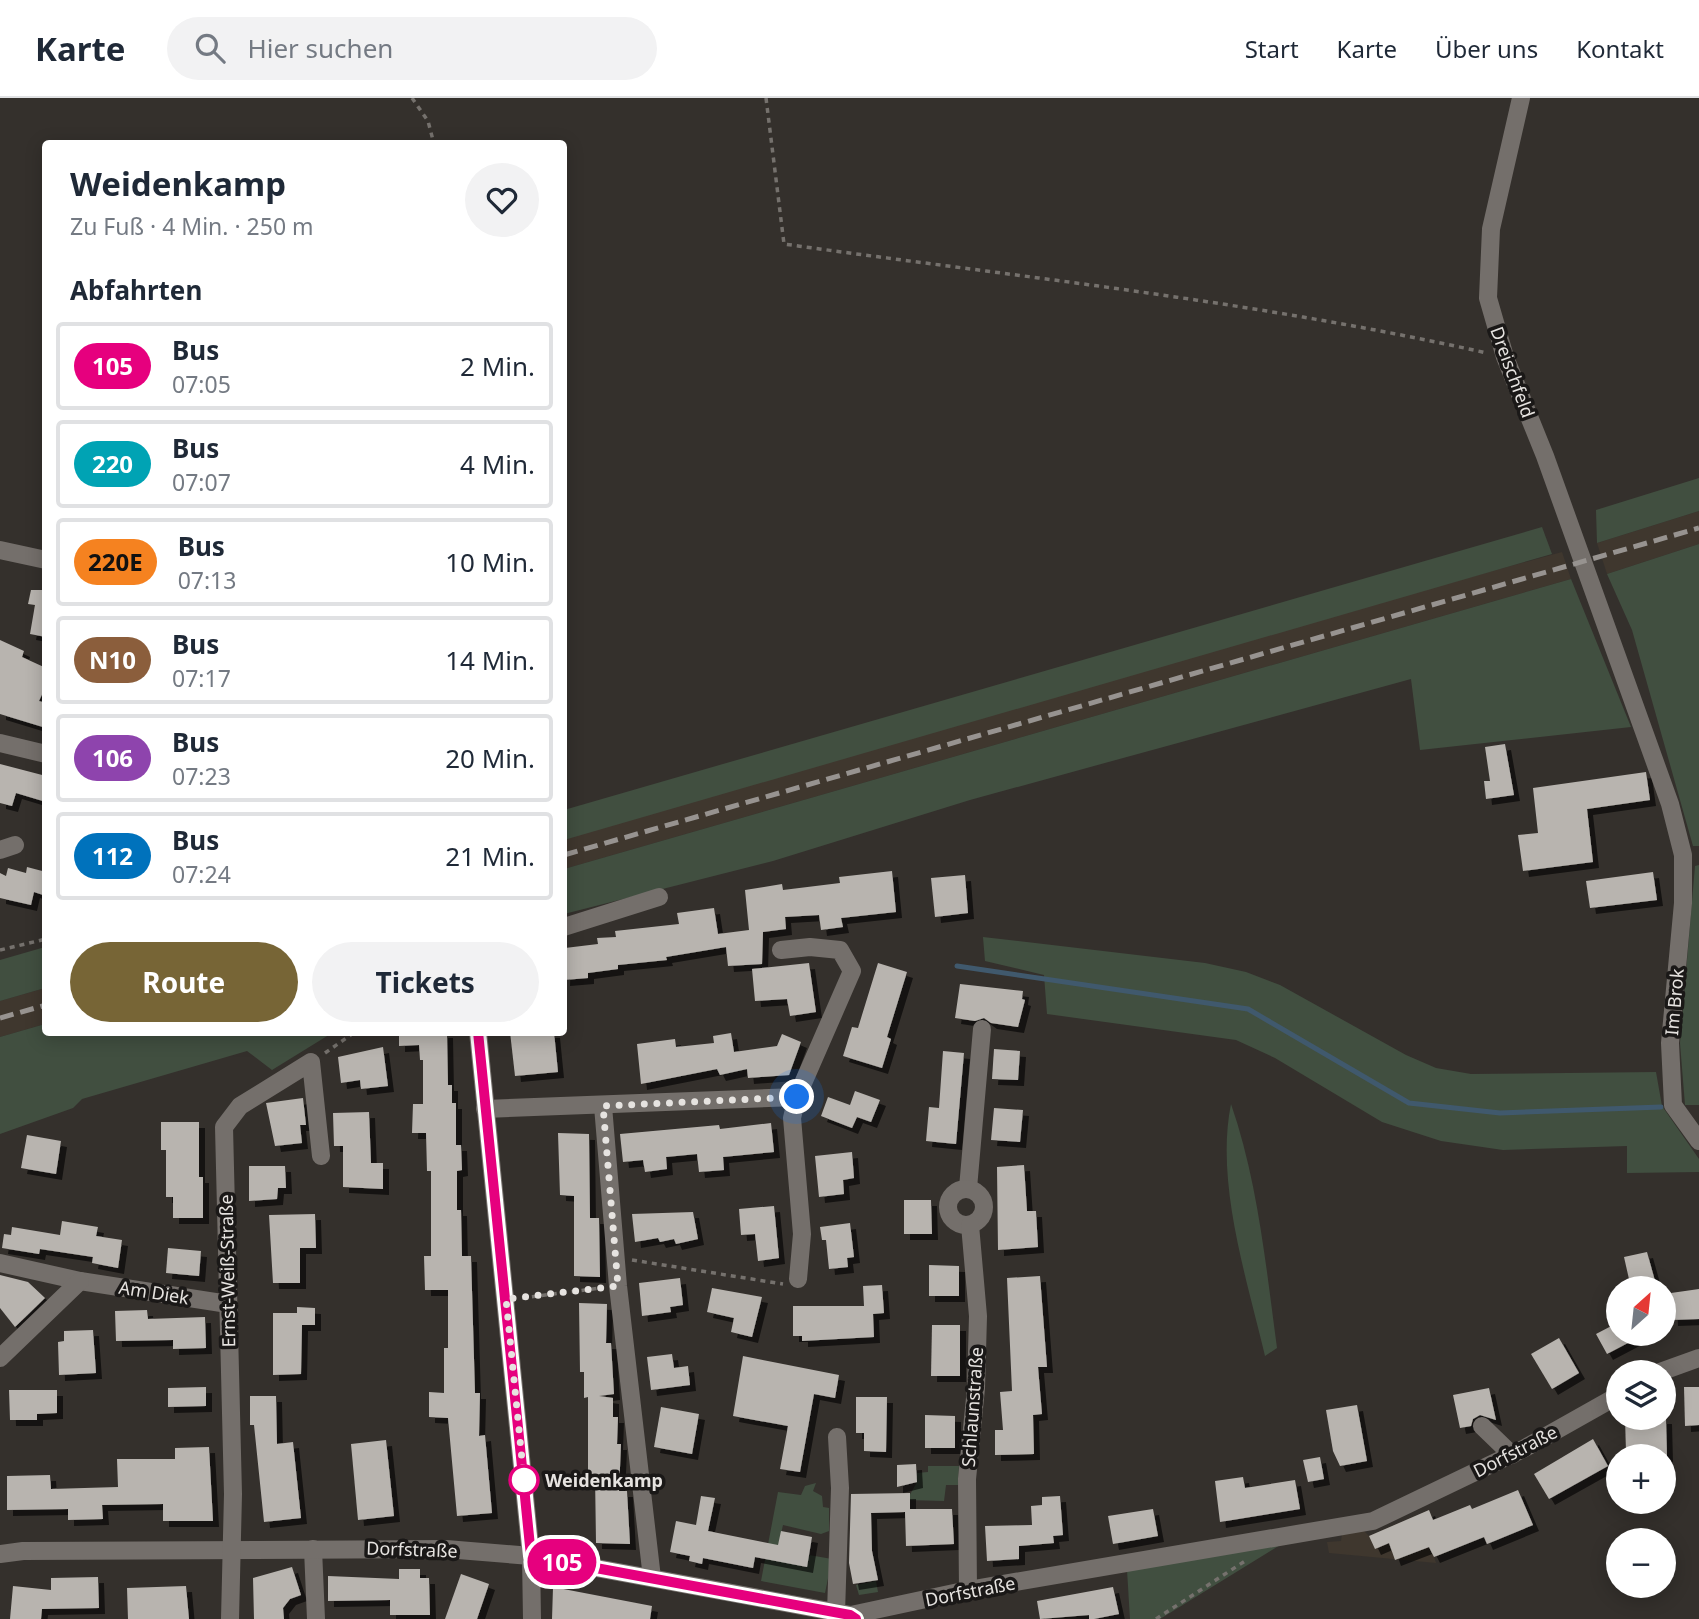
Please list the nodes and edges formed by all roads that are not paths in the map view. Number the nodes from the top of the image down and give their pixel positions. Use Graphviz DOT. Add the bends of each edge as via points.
graph roads {
  1 [pos="1521,98"];
  2 [pos="0,550"];
  3 [pos="42,559"];
  4 [pos="1610,636"];
  5 [pos="0,743"];
  6 [pos="42,753"];
  7 [pos="1691,856"];
  8 [pos="659,897"];
  9 [pos="567,926"];
  10 [pos="781,950"];
  11 [pos="982,1029"];
  12 [pos="478,1036"];
  13 [pos="797,1097"];
  14 [pos="603,1106"];
  15 [pos="485,1109"];
  16 [pos="1699,1141"];
  17 [pos="321,1156"];
  18 [pos="968,1188"];
  19 [pos="971,1225"];
  20 [pos="0,1263"];
  21 [pos="799,1279"];
  22 [pos="80,1281"];
  23 [pos="228,1304"];
  24 [pos="0,1358"];
  25 [pos="1699,1358"];
  26 [pos="1676,1366"];
  27 [pos="1606,1402"];
  28 [pos="1482,1426"];
  29 [pos="837,1437"];
  30 [pos="1512,1455"];
  31 [pos="313,1549"];
  32 [pos="230,1551"];
  33 [pos="0,1554"];
  34 [pos="531,1556"];
  35 [pos="652,1578"];
  36 [pos="968,1590"];
  37 [pos="848,1616"];
  38 [pos="230,1619"];
  39 [pos="316,1619"];
  40 [pos="532,1619"];
  1 -- 4 [label="street, Dreischfeld" via="1491,229 1488,298 1505,357"];
  2 -- 3 [label="street"];
  4 -- 7 [label="street, Im Brok"];
  5 -- 6 [label="street"];
  7 -- 16 [label="street, Im Brok" via="1682,903 1670,1042 1674,1105"];
  8 -- 9 [label="street"];
  10 -- 13 [label="street" via="840,950 852,971"];
  11 -- 18 [label="street"];
  12 -- 15 [label="street"];
  13 -- 14 [label="street"];
  13 -- 21 [label="street" via="792,1118 802,1234"];
  14 -- 15 [label="street"];
  14 -- 35 [label="street" via="618,1286"];
  15 -- 34 [label="street"];
  17 -- 23 [label="street, Ernst-Weiß-Straße" via="311,1062 240,1106 223,1128"];
  18 -- 19 [label="street, Schlaunstraße" via="980,1194 985,1207 981,1218"];
  18 -- 19 [label="street" via="953,1194 947,1208 955,1222"];
  19 -- 36 [label="street, Schlaunstraße" via="978,1316 967,1479"];
  20 -- 22 [label="street, Am Diek"];
  22 -- 23 [label="street, Am Diek"];
  22 -- 24 [label="street"];
  23 -- 32 [label="street, Ernst-Weiß-Straße"];
  25 -- 26 [label="street"];
  27 -- 30 [label="street, Dorfstraße"];
  28 -- 30 [label="street"];
  29 -- 37 [label="street"];
  30 -- 36 [label="street, Dorfstraße" via="1373,1521"];
  31 -- 32 [label="street, Dorfstraße"];
  31 -- 34 [label="street, Dorfstraße" via="446,1549"];
  31 -- 39 [label="street"];
  32 -- 33 [label="street, Dorfstraße"];
  32 -- 38 [label="street, Ernst-Weiß-Straße"];
  34 -- 35 [label="street, Dorfstraße"];
  34 -- 40 [label="street"];
  35 -- 37 [label="street, Dorfstraße"];
  36 -- 37 [label="street, Dorfstraße"];
}
